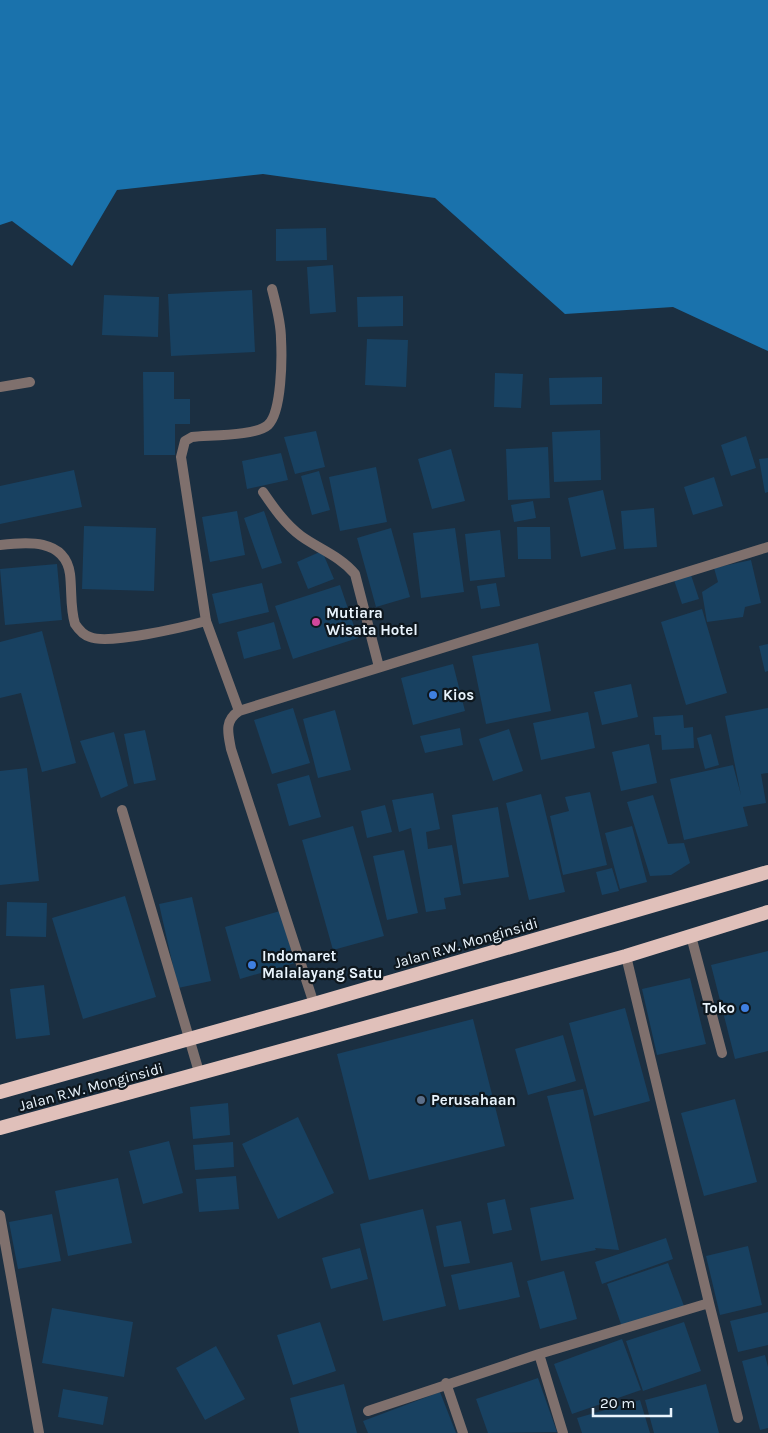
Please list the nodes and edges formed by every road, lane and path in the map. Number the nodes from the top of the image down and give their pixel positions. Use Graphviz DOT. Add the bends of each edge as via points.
graph roads {
  1 [pos="272,289"];
  2 [pos="30,382"];
  3 [pos="0,387"];
  4 [pos="263,492"];
  5 [pos="0,545"];
  6 [pos="768,547"];
  7 [pos="206,621"];
  8 [pos="379,667"];
  9 [pos="239,711"];
  10 [pos="122,810"];
  11 [pos="768,872"];
  12 [pos="768,912"];
  13 [pos="691,936"];
  14 [pos="626,956"];
  15 [pos="314,1004"];
  16 [pos="189,1038"];
  17 [pos="722,1053"];
  18 [pos="199,1072"];
  19 [pos="0,1092"];
  20 [pos="0,1128"];
  21 [pos="0,1215"];
  22 [pos="709,1303"];
  23 [pos="539,1354"];
  24 [pos="446,1383"];
  25 [pos="368,1411"];
  26 [pos="738,1418"];
  27 [pos="39,1433"];
  28 [pos="463,1433"];
  29 [pos="563,1433"];
  1 -- 7 [label="street" via="281,338 275,414 268,425 257,430 192,436 182,449 183,478"];
  2 -- 3 [label="street"];
  4 -- 8 [label="street" via="286,524 355,574"];
  5 -- 7 [label="street" via="30,541 45,545 68,563 75,624 91,638 110,639"];
  6 -- 8 [label="street"];
  7 -- 9 [label="street"];
  8 -- 9 [label="street"];
  9 -- 15 [label="street" via="231,716 228,723 231,749"];
  10 -- 16 [label="street"];
  11 -- 15 [label="highway, Jalan R.W. Monginsidi"];
  12 -- 13 [label="highway, Jalan R.W. Monginsidi"];
  13 -- 14 [label="highway, Jalan R.W. Monginsidi"];
  13 -- 17 [label="street"];
  14 -- 18 [label="highway, Jalan R.W. Monginsidi"];
  14 -- 22 [label="street"];
  15 -- 16 [label="highway, Jalan R.W. Monginsidi"];
  16 -- 18 [label="street"];
  16 -- 19 [label="highway, Jalan R.W. Monginsidi"];
  18 -- 20 [label="highway, Jalan R.W. Monginsidi"];
  21 -- 27 [label="street"];
  22 -- 23 [label="street"];
  22 -- 26 [label="street"];
  23 -- 24 [label="street"];
  23 -- 29 [label="street"];
  24 -- 25 [label="street"];
  24 -- 28 [label="street"];
}
